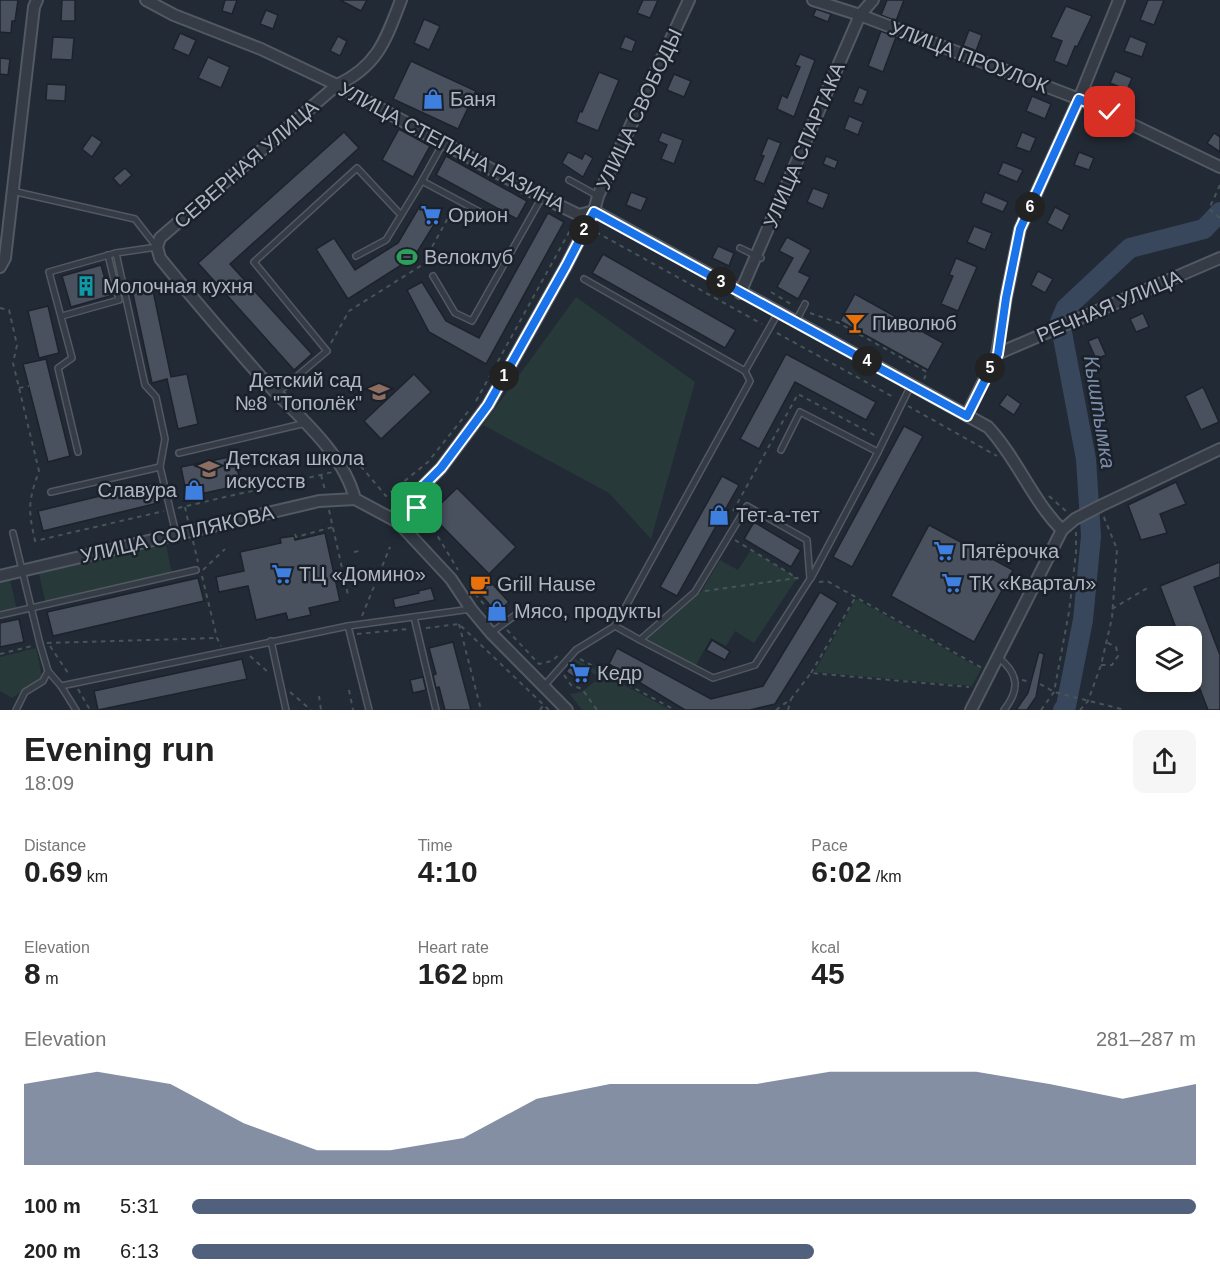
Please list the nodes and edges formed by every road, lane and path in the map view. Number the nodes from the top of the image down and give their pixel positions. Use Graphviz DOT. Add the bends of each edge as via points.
graph roads {
  1 [pos="37,0"];
  2 [pos="146,0"];
  3 [pos="401,0"];
  4 [pos="689,0"];
  5 [pos="813,0"];
  6 [pos="873,0"];
  7 [pos="1119,0"];
  8 [pos="860,15"];
  9 [pos="337,85"];
  10 [pos="1079,99"];
  11 [pos="443,143"];
  12 [pos="1220,166"];
  13 [pos="569,180"];
  14 [pos="422,181"];
  15 [pos="1220,185"];
  16 [pos="12,191"];
  17 [pos="598,196"];
  18 [pos="542,197"];
  19 [pos="458,200"];
  20 [pos="594,212"];
  21 [pos="401,215"];
  22 [pos="579,215"];
  23 [pos="1220,218"];
  24 [pos="493,219"];
  25 [pos="600,234"];
  26 [pos="158,247"];
  27 [pos="740,248"];
  28 [pos="116,253"];
  29 [pos="108,255"];
  30 [pos="356,256"];
  31 [pos="759,257"];
  32 [pos="1220,258"];
  33 [pos="2,261"];
  34 [pos="433,276"];
  35 [pos="584,279"];
  36 [pos="771,292"];
  37 [pos="740,293"];
  38 [pos="803,307"];
  39 [pos="0,308"];
  40 [pos="778,313"];
  41 [pos="62,316"];
  42 [pos="795,322"];
  43 [pos="770,328"];
  44 [pos="327,351"];
  45 [pos="998,354"];
  46 [pos="745,371"];
  47 [pos="29,386"];
  48 [pos="914,387"];
  49 [pos="19,388"];
  50 [pos="276,394"];
  51 [pos="903,402"];
  52 [pos="967,416"];
  53 [pos="306,423"];
  54 [pos="884,440"];
  55 [pos="1220,449"];
  56 [pos="781,450"];
  57 [pos="78,452"];
  58 [pos="878,452"];
  59 [pos="179,453"];
  60 [pos="359,464"];
  61 [pos="160,466"];
  62 [pos="1015,466"];
  63 [pos="345,470"];
  64 [pos="406,480"];
  65 [pos="745,490"];
  66 [pos="51,492"];
  67 [pos="415,494"];
  68 [pos="1050,497"];
  69 [pos="355,499"];
  70 [pos="1100,506"];
  71 [pos="170,510"];
  72 [pos="330,515"];
  73 [pos="392,518"];
  74 [pos="1075,519"];
  75 [pos="333,527"];
  76 [pos="1062,530"];
  77 [pos="13,532"];
  78 [pos="176,534"];
  79 [pos="296,534"];
  80 [pos="729,537"];
  81 [pos="390,547"];
  82 [pos="225,549"];
  83 [pos="359,551"];
  84 [pos="354,552"];
  85 [pos="22,570"];
  86 [pos="458,570"];
  87 [pos="198,571"];
  88 [pos="0,576"];
  89 [pos="797,578"];
  90 [pos="809,582"];
  91 [pos="1149,587"];
  92 [pos="695,592"];
  93 [pos="348,595"];
  94 [pos="856,597"];
  95 [pos="31,608"];
  96 [pos="471,609"];
  97 [pos="1112,609"];
  98 [pos="518,613"];
  99 [pos="0,615"];
  100 [pos="414,617"];
  101 [pos="358,624"];
  102 [pos="348,626"];
  103 [pos="615,626"];
  104 [pos="491,633"];
  105 [pos="640,640"];
  106 [pos="271,641"];
  107 [pos="1106,642"];
  108 [pos="40,644"];
  109 [pos="224,651"];
  110 [pos="0,654"];
  111 [pos="248,654"];
  112 [pos="999,658"];
  113 [pos="1101,665"];
  114 [pos="559,668"];
  115 [pos="48,672"];
  116 [pos="992,672"];
  117 [pos="811,673"];
  118 [pos="1016,679"];
  119 [pos="1030,682"];
  120 [pos="280,684"];
  121 [pos="1040,684"];
  122 [pos="61,686"];
  123 [pos="543,687"];
  124 [pos="976,688"];
  125 [pos="349,690"];
  126 [pos="1054,692"];
  127 [pos="319,696"];
  128 [pos="791,699"];
  129 [pos="1088,701"];
  130 [pos="543,705"];
  131 [pos="16,710"];
  132 [pos="76,710"];
  133 [pos="286,710"];
  134 [pos="311,710"];
  135 [pos="321,710"];
  136 [pos="353,710"];
  137 [pos="369,710"];
  138 [pos="436,710"];
  139 [pos="481,710"];
  140 [pos="540,710"];
  141 [pos="549,710"];
  142 [pos="567,710"];
  143 [pos="597,710"];
  144 [pos="776,710"];
  145 [pos="788,710"];
  146 [pos="971,710"];
  147 [pos="1004,710"];
  148 [pos="1041,710"];
  149 [pos="1080,710"];
  150 [pos="1125,710"];
  1 -- 16 [label="street"];
  2 -- 9 [label="street, УЛИЦА СТЕПАНА РАЗИНА"];
  3 -- 9 [label="street, СЕВЕРНАЯ УЛИЦА" via="385,43 357,76"];
  4 -- 17 [label="street, УЛИЦА СВОБОДЫ"];
  5 -- 8 [label="street, УЛИЦА ПРОУЛОК"];
  6 -- 8 [label="street, УЛИЦА СПАРТАКА"];
  7 -- 10 [label="street"];
  8 -- 10 [label="street, УЛИЦА ПРОУЛОК"];
  8 -- 31 [label="street, УЛИЦА СПАРТАКА"];
  9 -- 11 [label="street, УЛИЦА СТЕПАНА РАЗИНА"];
  9 -- 26 [label="street, СЕВЕРНАЯ УЛИЦА" via="160,238"];
  10 -- 12 [label="street, УЛИЦА ПРОУЛОК"];
  10 -- 45 [label="street" via="1020,229"];
  11 -- 14 [label="lane"];
  11 -- 18 [label="street, УЛИЦА СТЕПАНА РАЗИНА"];
  13 -- 17 [label="lane"];
  14 -- 19 [label="lane"];
  14 -- 21 [label="lane"];
  15 -- 23 [label="path" via="1209,209"];
  16 -- 26 [label="lane" via="135,219"];
  16 -- 33 [label="street"];
  17 -- 20 [label="street, УЛИЦА СВОБОДЫ"];
  18 -- 22 [label="street, УЛИЦА СТЕПАНА РАЗИНА"];
  18 -- 34 [label="lane" via="472,321 455,313"];
  19 -- 24 [label="lane"];
  19 -- 44 [label="path" via="422,265 349,310"];
  20 -- 22 [label="street, УЛИЦА СТЕПАНА РАЗИНА"];
  20 -- 37 [label="street, УЛИЦА СТЕПАНА РАЗИНА"];
  20 -- 67 [label="street, УЛИЦА СВОБОДЫ" via="488,405 441,468"];
  21 -- 30 [label="lane" via="386,240"];
  21 -- 44 [label="lane" via="357,168 254,262"];
  22 -- 64 [label="path" via="476,401 428,462"];
  25 -- 43 [label="path"];
  26 -- 28 [label="lane"];
  26 -- 50 [label="street" via="160,258"];
  27 -- 31 [label="lane"];
  28 -- 29 [label="lane"];
  28 -- 61 [label="lane" via="144,385 156,397 165,439"];
  29 -- 41 [label="lane" via="119,300"];
  29 -- 41 [label="lane" via="49,272"];
  31 -- 37 [label="street, УЛИЦА СПАРТАКА"];
  32 -- 45 [label="street, РЕЧНАЯ УЛИЦА"];
  35 -- 46 [label="lane"];
  36 -- 38 [label="path"];
  37 -- 40 [label="street, УЛИЦА СТЕПАНА РАЗИНА"];
  38 -- 42 [label="lane"];
  38 -- 48 [label="path" via="927,372"];
  39 -- 49 [label="path" via="9,310 17,345 13,363"];
  40 -- 42 [label="street, УЛИЦА СТЕПАНА РАЗИНА"];
  40 -- 43 [label="lane"];
  41 -- 57 [label="lane" via="72,358 58,368"];
  42 -- 48 [label="street, УЛИЦА СТЕПАНА РАЗИНА"];
  43 -- 46 [label="lane"];
  43 -- 51 [label="path"];
  44 -- 50 [label="lane"];
  45 -- 52 [label="street"];
  46 -- 103 [label="lane" via="750,381"];
  47 -- 49 [label="path"];
  48 -- 51 [label="lane"];
  48 -- 52 [label="street, УЛИЦА СТЕПАНА РАЗИНА"];
  49 -- 71 [label="path" via="39,471 28,511 35,541"];
  50 -- 53 [label="street"];
  51 -- 54 [label="lane"];
  51 -- 62 [label="path"];
  52 -- 62 [label="street, УЛИЦА СТЕПАНА РАЗИНА" via="988,427"];
  53 -- 59 [label="lane"];
  53 -- 63 [label="street"];
  54 -- 58 [label="lane"];
  54 -- 65 [label="path" via="798,394"];
  55 -- 70 [label="street"];
  56 -- 58 [label="lane" via="800,412"];
  58 -- 90 [label="lane"];
  60 -- 64 [label="path" via="386,496"];
  61 -- 66 [label="lane"];
  61 -- 71 [label="lane"];
  62 -- 76 [label="street, УЛИЦА СТЕПАНА РАЗИНА"];
  63 -- 69 [label="street"];
  63 -- 71 [label="path"];
  64 -- 67 [label="path"];
  67 -- 73 [label="street, УЛИЦА СВОБОДЫ"];
  67 -- 86 [label="path" via="420,497 417,508"];
  68 -- 74 [label="path"];
  69 -- 73 [label="street"];
  69 -- 78 [label="street, УЛИЦА СОПЛЯКОВА" via="319,501"];
  70 -- 74 [label="street"];
  70 -- 97 [label="path" via="1117,549"];
  71 -- 78 [label="lane"];
  72 -- 75 [label="path"];
  73 -- 96 [label="street" via="451,579"];
  74 -- 76 [label="street"];
  74 -- 126 [label="path" via="1070,612"];
  75 -- 79 [label="path"];
  75 -- 93 [label="path"];
  76 -- 112 [label="street"];
  77 -- 85 [label="lane"];
  78 -- 85 [label="street, УЛИЦА СОПЛЯКОВА"];
  80 -- 89 [label="path"];
  80 -- 90 [label="lane" via="747,506 807,540"];
  80 -- 92 [label="lane"];
  81 -- 101 [label="path"];
  82 -- 87 [label="path"];
  83 -- 84 [label="path"];
  85 -- 88 [label="street, УЛИЦА СОПЛЯКОВА"];
  85 -- 95 [label="lane"];
  87 -- 95 [label="lane"];
  89 -- 90 [label="path"];
  89 -- 92 [label="path"];
  90 -- 94 [label="path" via="827,581"];
  90 -- 105 [label="lane" via="755,665 713,678"];
  91 -- 97 [label="path"];
  92 -- 105 [label="lane"];
  94 -- 116 [label="path"];
  94 -- 117 [label="path"];
  95 -- 99 [label="lane"];
  95 -- 108 [label="lane"];
  96 -- 100 [label="lane"];
  96 -- 104 [label="street"];
  97 -- 107 [label="path"];
  98 -- 104 [label="lane"];
  100 -- 101 [label="lane"];
  100 -- 138 [label="lane"];
  101 -- 102 [label="lane"];
  102 -- 106 [label="lane"];
  102 -- 137 [label="lane"];
  103 -- 105 [label="lane"];
  103 -- 114 [label="lane" via="576,650"];
  104 -- 123 [label="street"];
  106 -- 109 [label="lane"];
  106 -- 120 [label="lane"];
  107 -- 113 [label="path"];
  107 -- 113 [label="path" via="1116,647 1118,656 1112,665"];
  108 -- 109 [label="path" via="217,638"];
  108 -- 110 [label="path"];
  108 -- 115 [label="lane"];
  109 -- 122 [label="lane"];
  111 -- 120 [label="path"];
  112 -- 116 [label="street"];
  112 -- 118 [label="lane"];
  113 -- 129 [label="path"];
  114 -- 123 [label="lane"];
  114 -- 143 [label="path"];
  115 -- 122 [label="lane"];
  115 -- 131 [label="lane" via="43,681 25,692"];
  116 -- 146 [label="street"];
  117 -- 124 [label="path"];
  117 -- 128 [label="path"];
  118 -- 119 [label="path"];
  118 -- 147 [label="lane" via="1011,702"];
  120 -- 133 [label="lane"];
  120 -- 134 [label="path"];
  121 -- 126 [label="path"];
  122 -- 132 [label="lane"];
  123 -- 142 [label="street"];
  125 -- 136 [label="path"];
  126 -- 129 [label="path"];
  126 -- 148 [label="path"];
  127 -- 135 [label="path"];
  128 -- 144 [label="path"];
  128 -- 145 [label="path"];
  129 -- 149 [label="path"];
  129 -- 150 [label="path"];
  130 -- 139 [label="path" via="459,624"];
  130 -- 140 [label="path"];
  130 -- 141 [label="path"];
}
